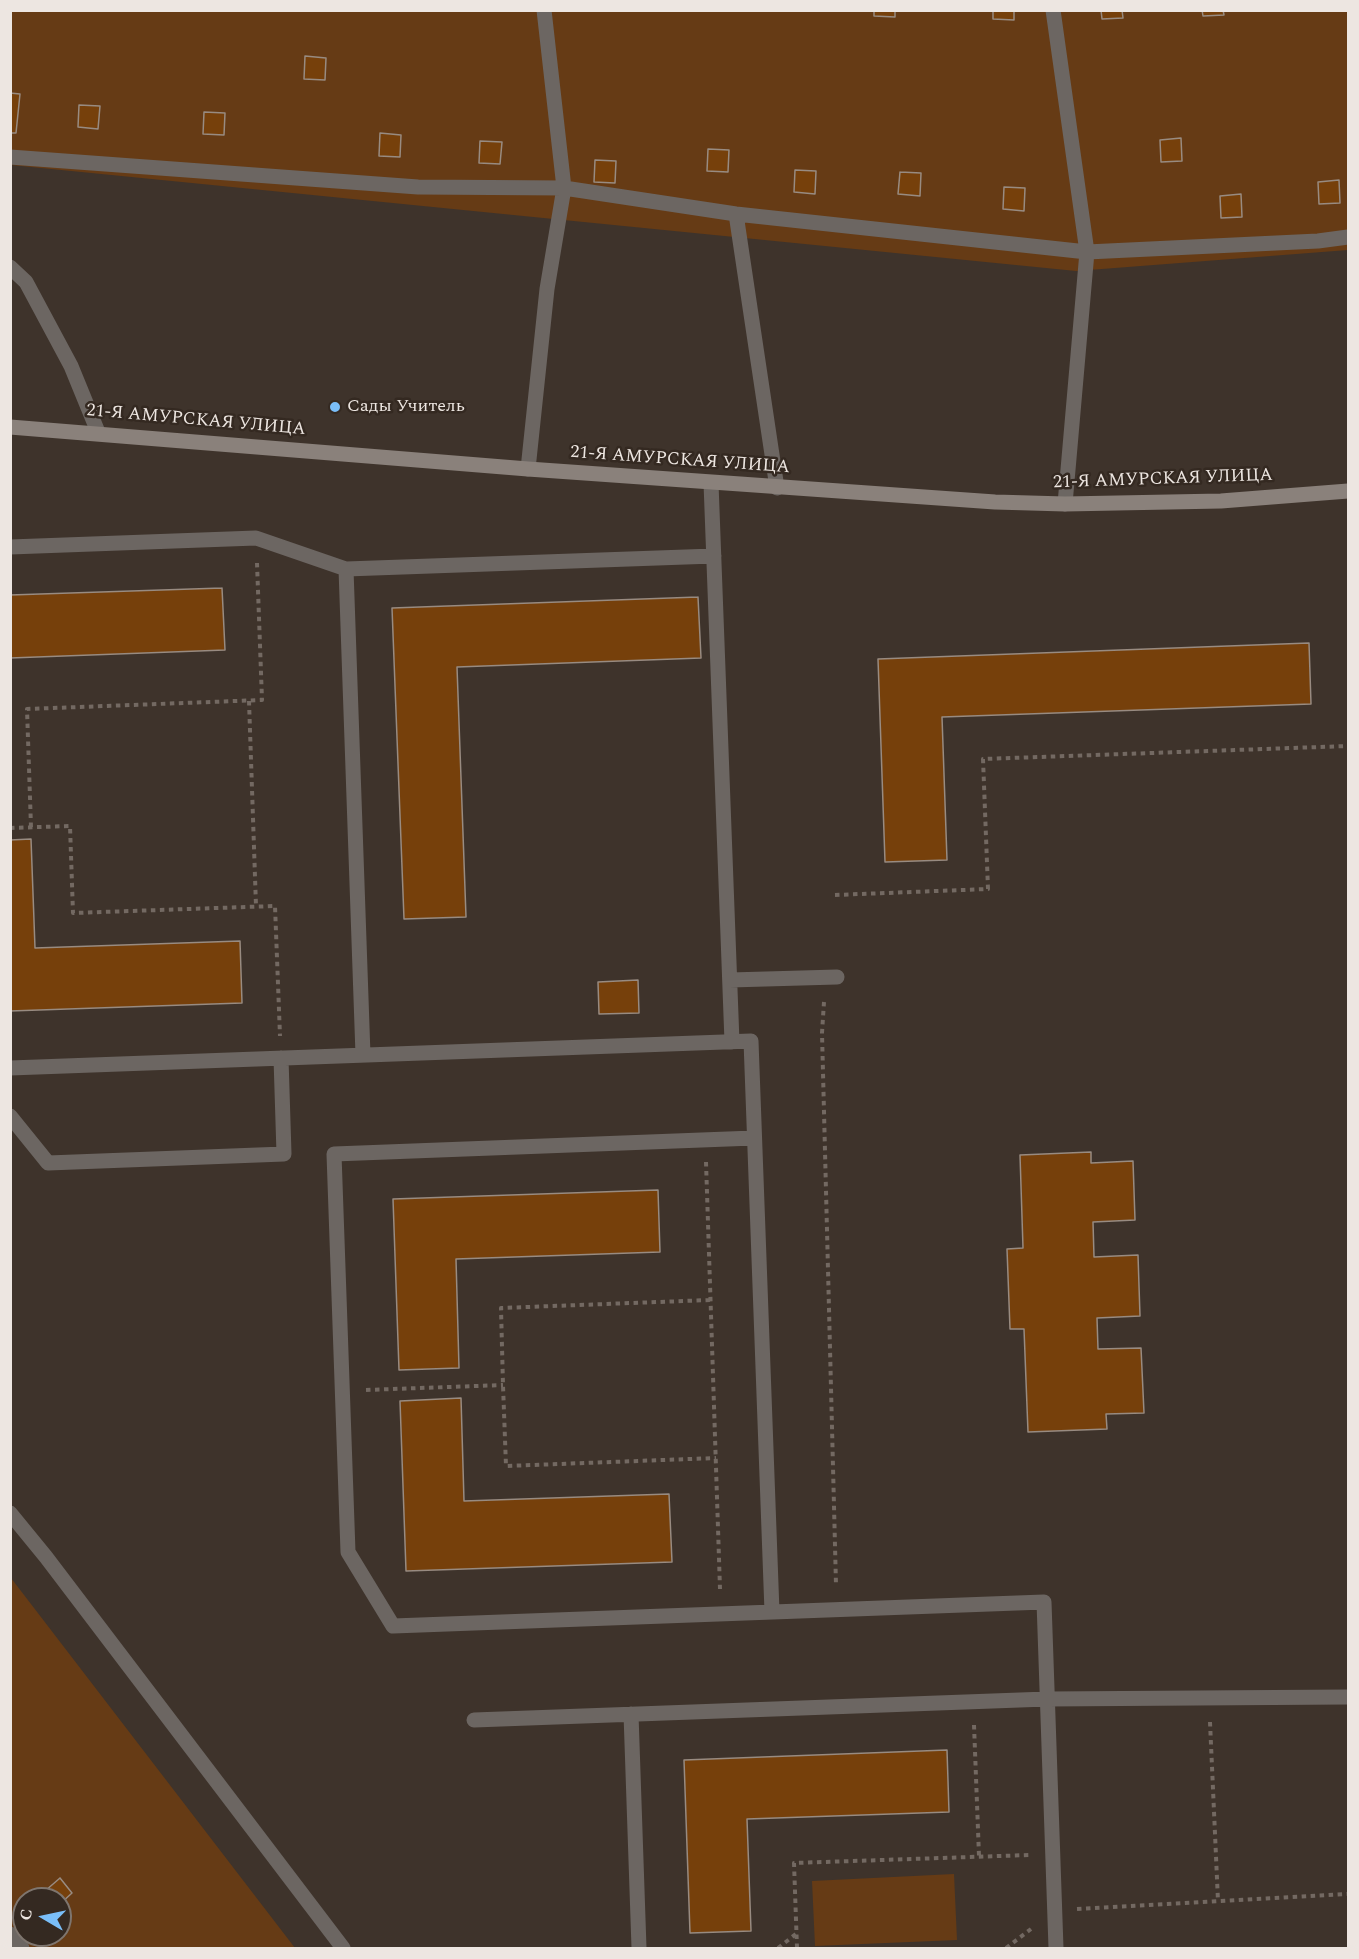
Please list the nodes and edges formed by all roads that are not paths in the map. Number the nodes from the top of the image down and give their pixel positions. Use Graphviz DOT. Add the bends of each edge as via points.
graph roads {
  1 [pos="544,10"];
  2 [pos="1053,10"];
  3 [pos="10,158"];
  4 [pos="564,189"];
  5 [pos="736,214"];
  6 [pos="1348,237"];
  7 [pos="1087,252"];
  8 [pos="10,267"];
  9 [pos="10,427"];
  10 [pos="99,432"];
  11 [pos="528,469"];
  12 [pos="711,483"];
  13 [pos="777,488"];
  14 [pos="1348,491"];
  15 [pos="1065,504"];
  16 [pos="10,547"];
  17 [pos="714,556"];
  18 [pos="345,569"];
  19 [pos="837,977"];
  20 [pos="730,981"];
  21 [pos="732,1042"];
  22 [pos="363,1055"];
  23 [pos="281,1058"];
  24 [pos="10,1068"];
  25 [pos="10,1116"];
  26 [pos="754,1138"];
  27 [pos="10,1513"];
  28 [pos="772,1612"];
  29 [pos="1348,1696"];
  30 [pos="1047,1699"];
  31 [pos="631,1714"];
  32 [pos="474,1720"];
  33 [pos="10,1934"];
  34 [pos="22,1948"];
  35 [pos="343,1948"];
  36 [pos="639,1948"];
  37 [pos="1056,1948"];
  1 -- 4 [label="lane"];
  2 -- 7 [label="lane"];
  3 -- 4 [label="lane" via="418,187"];
  4 -- 5 [label="lane"];
  4 -- 11 [label="lane" via="547,289"];
  5 -- 7 [label="lane"];
  5 -- 13 [label="lane"];
  6 -- 7 [label="lane"];
  7 -- 15 [label="lane"];
  8 -- 10 [label="lane" via="26,282"];
  9 -- 10 [label="main road, 21-Я АМУРСКАЯ УЛИЦА"];
  10 -- 11 [label="main road, 21-Я АМУРСКАЯ УЛИЦА"];
  11 -- 12 [label="main road, 21-Я АМУРСКАЯ УЛИЦА"];
  12 -- 13 [label="main road, 21-Я АМУРСКАЯ УЛИЦА"];
  12 -- 17 [label="lane"];
  13 -- 15 [label="main road, 21-Я АМУРСКАЯ УЛИЦА"];
  14 -- 15 [label="main road, 21-Я АМУРСКАЯ УЛИЦА" via="1221,501"];
  16 -- 18 [label="lane" via="256,538"];
  17 -- 18 [label="lane"];
  17 -- 20 [label="lane"];
  18 -- 22 [label="lane"];
  19 -- 20 [label="lane"];
  20 -- 21 [label="lane"];
  21 -- 22 [label="lane"];
  21 -- 26 [label="lane" via="751,1041"];
  22 -- 23 [label="lane"];
  23 -- 24 [label="lane"];
  23 -- 25 [label="lane" via="284,1154 48,1163"];
  26 -- 28 [label="lane"];
  26 -- 28 [label="lane" via="334,1154 348,1552 393,1626"];
  27 -- 35 [label="lane"];
  28 -- 30 [label="lane" via="1044,1602"];
  29 -- 30 [label="lane"];
  30 -- 31 [label="lane"];
  30 -- 37 [label="lane"];
  31 -- 32 [label="lane"];
  31 -- 36 [label="lane"];
  33 -- 34 [label="lane"];
}
